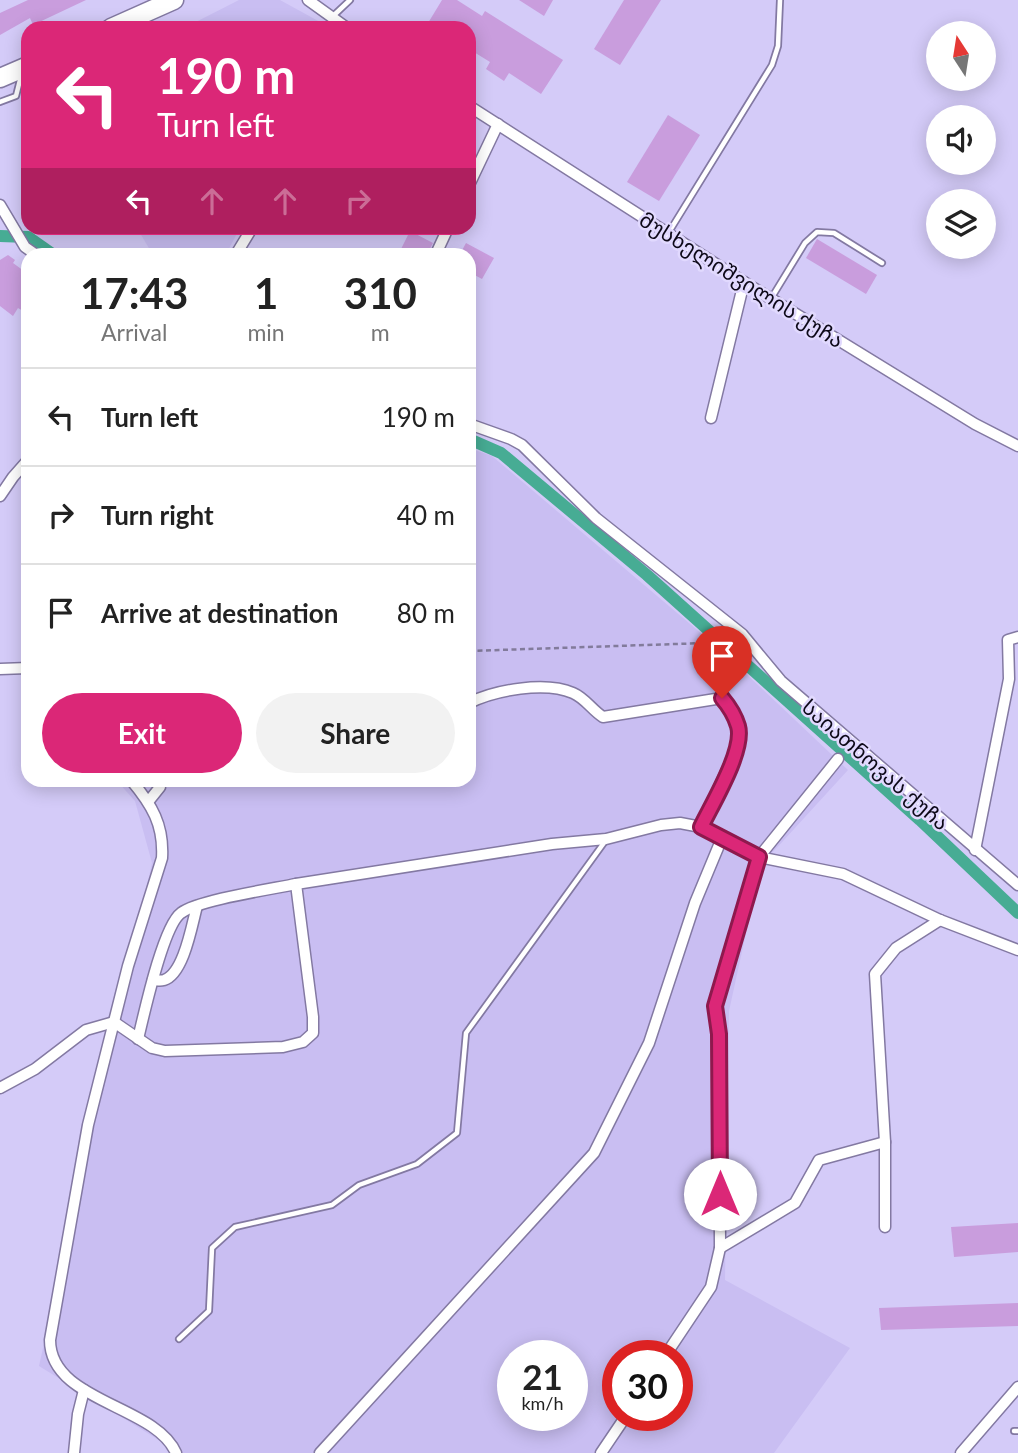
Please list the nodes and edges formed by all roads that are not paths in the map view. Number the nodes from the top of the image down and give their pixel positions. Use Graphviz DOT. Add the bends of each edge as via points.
graph roads {
  1 [pos="174,0"];
  2 [pos="308,0"];
  3 [pos="350,0"];
  4 [pos="780,0"];
  5 [pos="331,17"];
  6 [pos="127,21"];
  7 [pos="336,21"];
  8 [pos="21,69"];
  9 [pos="0,78"];
  10 [pos="21,80"];
  11 [pos="0,102"];
  12 [pos="476,110"];
  13 [pos="498,124"];
  14 [pos="476,170"];
  15 [pos="0,205"];
  16 [pos="668,233"];
  17 [pos="26,248"];
  18 [pos="882,263"];
  19 [pos="744,282"];
  20 [pos="771,298"];
  21 [pos="711,418"];
  22 [pos="476,426"];
  23 [pos="1018,446"];
  24 [pos="21,468"];
  25 [pos="0,496"];
  26 [pos="1018,637"];
  27 [pos="21,668"];
  28 [pos="0,669"];
  29 [pos="476,700"];
  30 [pos="838,759"];
  31 [pos="136,787"];
  32 [pos="160,787"];
  33 [pos="148,802"];
  34 [pos="701,827"];
  35 [pos="722,838"];
  36 [pos="606,839"];
  37 [pos="975,850"];
  38 [pos="759,857"];
  39 [pos="296,884"];
  40 [pos="1018,885"];
  41 [pos="197,906"];
  42 [pos="940,920"];
  43 [pos="1018,950"];
  44 [pos="153,980"];
  45 [pos="114,1022"];
  46 [pos="138,1039"];
  47 [pos="0,1088"];
  48 [pos="885,1142"];
  49 [pos="885,1227"];
  50 [pos="720,1248"];
  51 [pos="179,1339"];
  52 [pos="676,1340"];
  53 [pos="1018,1387"];
  54 [pos="84,1390"];
  55 [pos="616,1431"];
  56 [pos="74,1453"];
  57 [pos="176,1453"];
  58 [pos="320,1453"];
  59 [pos="601,1453"];
  60 [pos="961,1453"];
  1 -- 6 [label="highway"];
  2 -- 5 [label="street"];
  3 -- 5 [label="lane"];
  4 -- 16 [label="lane" via="778,46 772,65"];
  5 -- 7 [label="street"];
  8 -- 9 [label="highway"];
  10 -- 11 [label="lane" via="16,96"];
  12 -- 13 [label="street, მუსხელიშვილის ქუჩა"];
  13 -- 14 [label="street"];
  13 -- 16 [label="street, მუსხელიშვილის ქუჩა"];
  15 -- 17 [label="street"];
  16 -- 19 [label="street, მუსხელიშვილის ქუჩა"];
  18 -- 20 [label="lane" via="834,233 817,232 805,243"];
  19 -- 20 [label="street, მუსხელიშვილის ქუჩა"];
  19 -- 21 [label="street"];
  20 -- 23 [label="street, მუსხელიშვილის ქუჩა"];
  22 -- 37 [label="street, საიათნოვას ქუჩა" via="522,445 596,518 739,638 781,681"];
  24 -- 25 [label="street"];
  26 -- 37 [label="street" via="1008,640 1009,679"];
  27 -- 28 [label="street"];
  29 -- 34 [label="street" via="526,688 553,688 572,692 603,717 722,698 739,728 736,750"];
  30 -- 38 [label="street"];
  31 -- 33 [label="street"];
  32 -- 33 [label="street"];
  33 -- 45 [label="street" via="163,839 162,858"];
  34 -- 35 [label="street"];
  34 -- 36 [label="street" via="661,825"];
  35 -- 38 [label="street"];
  35 -- 58 [label="street" via="695,903 649,1043 594,1153"];
  36 -- 39 [label="street"];
  36 -- 51 [label="lane" via="466,1033 457,1133 417,1164 359,1185 332,1205 234,1227 212,1248 209,1311"];
  37 -- 40 [label="street, საიათნოვას ქუჩა"];
  38 -- 42 [label="street" via="843,874"];
  38 -- 50 [label="street" via="715,1006"];
  39 -- 41 [label="street"];
  39 -- 46 [label="street" via="313,1033 303,1042 283,1048 165,1051"];
  41 -- 44 [label="street" via="181,913 172,924"];
  41 -- 44 [label="street" via="180,962 172,975"];
  42 -- 43 [label="street"];
  42 -- 48 [label="street" via="896,948 875,974"];
  44 -- 46 [label="street"];
  45 -- 46 [label="street"];
  45 -- 47 [label="street" via="86,1030 35,1069"];
  45 -- 54 [label="street" via="88,1125 50,1340 50,1354 57,1367"];
  48 -- 49 [label="street"];
  48 -- 50 [label="street" via="819,1160 795,1203"];
  50 -- 52 [label="street" via="711,1287"];
  53 -- 60 [label="street"];
  54 -- 56 [label="street"];
  54 -- 57 [label="street" via="157,1429"];
  55 -- 59 [label="street"];
}
